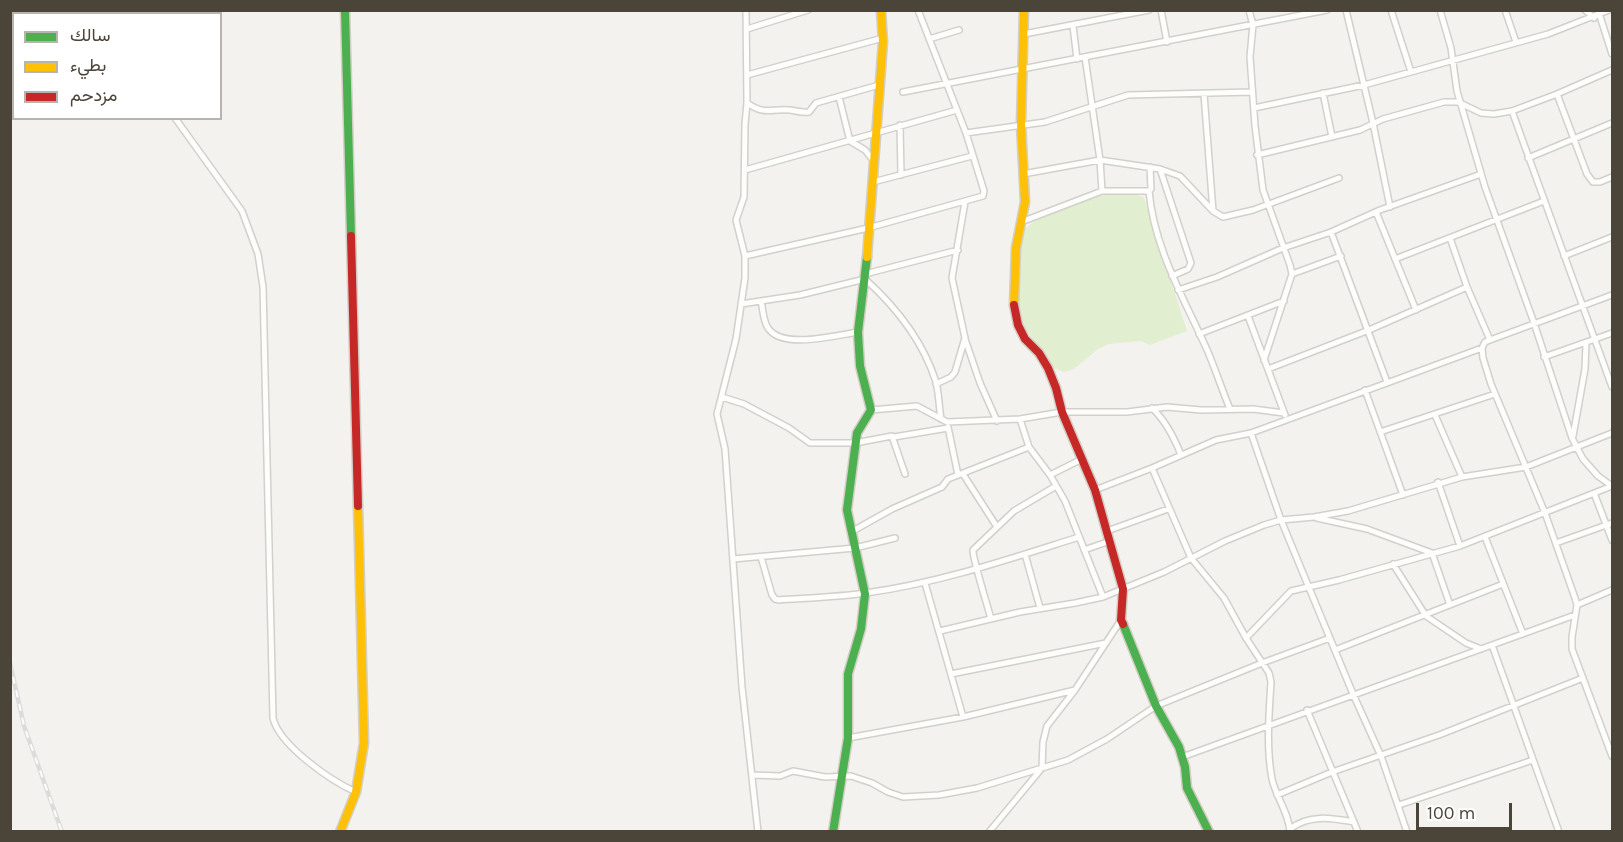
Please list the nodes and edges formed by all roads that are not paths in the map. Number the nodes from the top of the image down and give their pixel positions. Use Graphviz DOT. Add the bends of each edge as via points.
graph roads {
  1 [pos="345,10"];
  2 [pos="746,10"];
  3 [pos="808,10"];
  4 [pos="881,10"];
  5 [pos="918,10"];
  6 [pos="1024,10"];
  7 [pos="1149,10"];
  8 [pos="1161,10"];
  9 [pos="1249,10"];
  10 [pos="1327,10"];
  11 [pos="1346,10"];
  12 [pos="1391,10"];
  13 [pos="1505,10"];
  14 [pos="1585,10"];
  15 [pos="1609,10"];
  16 [pos="1317,11"];
  17 [pos="1440,11"];
  18 [pos="1124,13"];
  19 [pos="1597,14"];
  20 [pos="1253,25"];
  21 [pos="1072,26"];
  22 [pos="747,29"];
  23 [pos="959,30"];
  24 [pos="1024,34"];
  25 [pos="883,38"];
  26 [pos="929,39"];
  27 [pos="1167,42"];
  28 [pos="1516,42"];
  29 [pos="1612,54"];
  30 [pos="1085,57"];
  31 [pos="1077,59"];
  32 [pos="1453,60"];
  33 [pos="1022,68"];
  34 [pos="1612,70"];
  35 [pos="1411,72"];
  36 [pos="747,75"];
  37 [pos="947,84"];
  38 [pos="879,85"];
  39 [pos="1364,85"];
  40 [pos="903,92"];
  41 [pos="1252,92"];
  42 [pos="1323,93"];
  43 [pos="1204,94"];
  44 [pos="1557,94"];
  45 [pos="839,97"];
  46 [pos="747,103"];
  47 [pos="1461,104"];
  48 [pos="1092,108"];
  49 [pos="1254,108"];
  50 [pos="957,110"];
  51 [pos="1512,111"];
  52 [pos="176,120"];
  53 [pos="1373,123"];
  54 [pos="1612,123"];
  55 [pos="1021,124"];
  56 [pos="900,125"];
  57 [pos="876,132"];
  58 [pos="966,133"];
  59 [pos="1332,137"];
  60 [pos="1574,139"];
  61 [pos="850,141"];
  62 [pos="1257,154"];
  63 [pos="972,156"];
  64 [pos="1528,158"];
  65 [pos="1100,160"];
  66 [pos="874,162"];
  67 [pos="1150,167"];
  68 [pos="1160,169"];
  69 [pos="745,170"];
  70 [pos="1023,174"];
  71 [pos="1481,174"];
  72 [pos="901,175"];
  73 [pos="1612,177"];
  74 [pos="1339,178"];
  75 [pos="873,182"];
  76 [pos="1102,191"];
  77 [pos="1149,191"];
  78 [pos="1544,201"];
  79 [pos="965,202"];
  80 [pos="1266,204"];
  81 [pos="1390,207"];
  82 [pos="1213,211"];
  83 [pos="1376,212"];
  84 [pos="1497,218"];
  85 [pos="1022,222"];
  86 [pos="868,228"];
  87 [pos="1331,232"];
  88 [pos="1612,237"];
  89 [pos="1450,238"];
  90 [pos="1283,248"];
  91 [pos="958,250"];
  92 [pos="745,256"];
  93 [pos="1341,256"];
  94 [pos="1564,256"];
  95 [pos="1395,259"];
  96 [pos="1292,274"];
  97 [pos="1172,276"];
  98 [pos="865,277"];
  99 [pos="1467,287"];
  100 [pos="1178,290"];
  101 [pos="1612,295"];
  102 [pos="761,301"];
  103 [pos="1284,301"];
  104 [pos="741,304"];
  105 [pos="1582,306"];
  106 [pos="1416,310"];
  107 [pos="1248,316"];
  108 [pos="1534,323"];
  109 [pos="1369,330"];
  110 [pos="858,332"];
  111 [pos="1612,333"];
  112 [pos="1199,334"];
  113 [pos="964,338"];
  114 [pos="1490,340"];
  115 [pos="1594,340"];
  116 [pos="1586,343"];
  117 [pos="1482,348"];
  118 [pos="1544,357"];
  119 [pos="1264,360"];
  120 [pos="1268,369"];
  121 [pos="1387,382"];
  122 [pos="936,384"];
  123 [pos="1612,387"];
  124 [pos="1365,390"];
  125 [pos="1495,394"];
  126 [pos="722,397"];
  127 [pos="1152,408"];
  128 [pos="1230,409"];
  129 [pos="871,410"];
  130 [pos="1062,412"];
  131 [pos="1435,415"];
  132 [pos="1285,416"];
  133 [pos="1020,419"];
  134 [pos="997,421"];
  135 [pos="945,423"];
  136 [pos="1380,432"];
  137 [pos="1251,433"];
  138 [pos="1612,433"];
  139 [pos="894,438"];
  140 [pos="1572,438"];
  141 [pos="855,443"];
  142 [pos="1575,446"];
  143 [pos="1029,447"];
  144 [pos="1180,454"];
  145 [pos="1082,459"];
  146 [pos="1526,467"];
  147 [pos="1152,468"];
  148 [pos="905,474"];
  149 [pos="960,474"];
  150 [pos="1050,476"];
  151 [pos="1462,477"];
  152 [pos="1438,482"];
  153 [pos="1056,486"];
  154 [pos="1612,486"];
  155 [pos="1095,490"];
  156 [pos="1594,493"];
  157 [pos="1403,495"];
  158 [pos="1168,509"];
  159 [pos="1545,513"];
  160 [pos="1314,517"];
  161 [pos="1281,520"];
  162 [pos="1610,524"];
  163 [pos="997,526"];
  164 [pos="850,532"];
  165 [pos="1109,536"];
  166 [pos="1079,537"];
  167 [pos="1485,537"];
  168 [pos="895,538"];
  169 [pos="1612,540"];
  170 [pos="1556,543"];
  171 [pos="1460,546"];
  172 [pos="855,548"];
  173 [pos="1084,549"];
  174 [pos="1432,553"];
  175 [pos="1025,554"];
  176 [pos="761,557"];
  177 [pos="1191,558"];
  178 [pos="733,559"];
  179 [pos="1393,564"];
  180 [pos="978,569"];
  181 [pos="925,583"];
  182 [pos="1503,585"];
  183 [pos="1310,588"];
  184 [pos="1123,589"];
  185 [pos="1612,590"];
  186 [pos="865,594"];
  187 [pos="1103,597"];
  188 [pos="1450,605"];
  189 [pos="1577,605"];
  190 [pos="1041,608"];
  191 [pos="1575,615"];
  192 [pos="1426,616"];
  193 [pos="991,619"];
  194 [pos="1121,620"];
  195 [pos="940,631"];
  196 [pos="1523,634"];
  197 [pos="1246,638"];
  198 [pos="1330,638"];
  199 [pos="1106,643"];
  200 [pos="1492,645"];
  201 [pos="1481,649"];
  202 [pos="1335,650"];
  203 [pos="1262,663"];
  204 [pos="951,674"];
  205 [pos="1583,678"];
  206 [pos="1075,690"];
  207 [pos="1353,694"];
  208 [pos="1156,705"];
  209 [pos="1513,705"];
  210 [pos="1307,711"];
  211 [pos="963,717"];
  212 [pos="1270,724"];
  213 [pos="848,738"];
  214 [pos="1381,756"];
  215 [pos="1612,756"];
  216 [pos="1182,757"];
  217 [pos="1533,760"];
  218 [pos="1042,768"];
  219 [pos="1332,772"];
  220 [pos="753,775"];
  221 [pos="841,777"];
  222 [pos="356,792"];
  223 [pos="1277,795"];
  224 [pos="1399,805"];
  225 [pos="1354,822"];
  226 [pos="1290,830"];
  227 [pos="340,831"];
  228 [pos="758,831"];
  229 [pos="833,831"];
  230 [pos="988,831"];
  231 [pos="1209,831"];
  232 [pos="1358,831"];
  233 [pos="1407,831"];
  234 [pos="1558,831"];
  1 -- 222 [label="street" via="364,743"];
  2 -- 22 [label="street"];
  3 -- 22 [label="street"];
  4 -- 25 [label="street"];
  5 -- 26 [label="street"];
  6 -- 24 [label="street"];
  7 -- 18 [label="street"];
  8 -- 27 [label="street"];
  9 -- 20 [label="street"];
  10 -- 16 [label="street"];
  11 -- 39 [label="street"];
  12 -- 35 [label="street"];
  13 -- 28 [label="street"];
  14 -- 19 [label="street"];
  15 -- 19 [label="street"];
  16 -- 20 [label="street"];
  17 -- 32 [label="street"];
  18 -- 21 [label="street"];
  19 -- 28 [label="street"];
  19 -- 29 [label="street"];
  20 -- 27 [label="street"];
  20 -- 41 [label="street"];
  21 -- 24 [label="street"];
  21 -- 31 [label="street"];
  22 -- 36 [label="street"];
  23 -- 26 [label="street"];
  24 -- 33 [label="street"];
  25 -- 36 [label="street"];
  25 -- 38 [label="street"];
  26 -- 37 [label="street"];
  27 -- 30 [label="street"];
  28 -- 32 [label="street"];
  30 -- 31 [label="street"];
  30 -- 48 [label="street"];
  31 -- 33 [label="street"];
  32 -- 35 [label="street"];
  32 -- 47 [label="street"];
  33 -- 37 [label="street"];
  33 -- 55 [label="street"];
  34 -- 44 [label="street"];
  35 -- 39 [label="street"];
  36 -- 46 [label="street"];
  37 -- 40 [label="street"];
  37 -- 50 [label="street"];
  38 -- 45 [label="street"];
  38 -- 57 [label="street"];
  39 -- 42 [label="street"];
  39 -- 53 [label="street"];
  41 -- 43 [label="street"];
  41 -- 49 [label="street"];
  42 -- 49 [label="street"];
  42 -- 59 [label="street"];
  43 -- 48 [label="street" via="1128,95"];
  43 -- 82 [label="street"];
  44 -- 51 [label="street"];
  44 -- 60 [label="street"];
  45 -- 46 [label="street" via="816,103 804,113 764,111"];
  45 -- 61 [label="street"];
  46 -- 69 [label="street"];
  47 -- 51 [label="street" via="1481,113"];
  47 -- 53 [label="street" via="1444,102"];
  47 -- 71 [label="street"];
  48 -- 55 [label="street" via="1045,122"];
  48 -- 65 [label="street"];
  49 -- 62 [label="street"];
  50 -- 56 [label="street"];
  50 -- 58 [label="street"];
  51 -- 64 [label="street"];
  52 -- 222 [label="street" via="242,211 258,254 263,287 275,728 331,779"];
  53 -- 59 [label="street"];
  53 -- 81 [label="street"];
  54 -- 60 [label="street"];
  55 -- 58 [label="street"];
  55 -- 70 [label="street"];
  56 -- 57 [label="street"];
  56 -- 72 [label="street"];
  57 -- 61 [label="street"];
  57 -- 66 [label="street"];
  58 -- 63 [label="street"];
  59 -- 62 [label="street"];
  60 -- 64 [label="street"];
  60 -- 73 [label="street" via="1593,182"];
  61 -- 66 [label="street" via="870,154"];
  61 -- 69 [label="street"];
  62 -- 80 [label="street"];
  63 -- 72 [label="street"];
  63 -- 79 [label="street" via="984,191 983,196"];
  64 -- 78 [label="street"];
  65 -- 67 [label="street"];
  65 -- 70 [label="street"];
  65 -- 76 [label="street"];
  66 -- 75 [label="street"];
  67 -- 68 [label="street"];
  67 -- 77 [label="street"];
  68 -- 82 [label="street" via="1180,176"];
  68 -- 97 [label="street" via="1191,263 1188,269"];
  69 -- 92 [label="street" via="744,197 736,220"];
  70 -- 85 [label="street"];
  71 -- 81 [label="street"];
  71 -- 84 [label="street"];
  72 -- 75 [label="street"];
  74 -- 80 [label="street"];
  75 -- 86 [label="street"];
  76 -- 77 [label="street"];
  76 -- 85 [label="street"];
  77 -- 97 [label="street" via="1150,212"];
  78 -- 84 [label="street"];
  78 -- 94 [label="street"];
  79 -- 86 [label="street"];
  79 -- 91 [label="street"];
  80 -- 82 [label="street" via="1236,216 1224,217"];
  80 -- 90 [label="street"];
  81 -- 83 [label="street"];
  83 -- 87 [label="street"];
  83 -- 95 [label="street"];
  84 -- 89 [label="street"];
  84 -- 108 [label="street"];
  85 -- 130 [label="street" via="1015,269 1018,326 1048,368"];
  86 -- 92 [label="street"];
  86 -- 98 [label="street"];
  87 -- 90 [label="street"];
  87 -- 93 [label="street"];
  88 -- 94 [label="street"];
  89 -- 95 [label="street"];
  89 -- 99 [label="street"];
  90 -- 96 [label="street"];
  90 -- 100 [label="street"];
  91 -- 98 [label="street"];
  91 -- 113 [label="street" via="952,278"];
  92 -- 104 [label="street"];
  93 -- 96 [label="street"];
  93 -- 109 [label="street"];
  94 -- 105 [label="street"];
  95 -- 106 [label="street"];
  96 -- 103 [label="street"];
  97 -- 100 [label="street"];
  98 -- 102 [label="street"];
  98 -- 110 [label="street"];
  98 -- 122 [label="street" via="893,307 924,351"];
  99 -- 106 [label="street"];
  99 -- 114 [label="street"];
  100 -- 112 [label="street"];
  101 -- 105 [label="street"];
  102 -- 104 [label="street"];
  102 -- 110 [label="street" via="766,326 781,337 807,340"];
  103 -- 107 [label="street"];
  103 -- 119 [label="street"];
  104 -- 126 [label="street"];
  105 -- 108 [label="street"];
  105 -- 115 [label="street"];
  106 -- 109 [label="street"];
  107 -- 112 [label="street"];
  107 -- 119 [label="street"];
  108 -- 114 [label="street"];
  108 -- 118 [label="street"];
  109 -- 120 [label="street"];
  109 -- 121 [label="street"];
  110 -- 129 [label="street" via="860,366"];
  111 -- 115 [label="street"];
  112 -- 128 [label="street"];
  113 -- 122 [label="street" via="955,372"];
  113 -- 134 [label="street"];
  114 -- 117 [label="street"];
  115 -- 116 [label="street"];
  115 -- 123 [label="street"];
  116 -- 118 [label="street"];
  116 -- 140 [label="street"];
  117 -- 121 [label="street"];
  117 -- 125 [label="street"];
  118 -- 140 [label="street"];
  119 -- 120 [label="street"];
  120 -- 132 [label="street"];
  121 -- 124 [label="street"];
  122 -- 135 [label="street"];
  124 -- 132 [label="street"];
  124 -- 136 [label="street"];
  125 -- 131 [label="street"];
  125 -- 146 [label="street"];
  126 -- 141 [label="street" via="744,404 810,443"];
  126 -- 178 [label="street" via="717,414 725,449"];
  127 -- 128 [label="street"];
  127 -- 130 [label="street"];
  127 -- 144 [label="street" via="1170,430"];
  128 -- 132 [label="street"];
  129 -- 135 [label="street" via="917,406"];
  129 -- 141 [label="street"];
  130 -- 133 [label="street"];
  130 -- 145 [label="street"];
  131 -- 136 [label="street"];
  131 -- 151 [label="street"];
  132 -- 137 [label="street"];
  133 -- 134 [label="street"];
  133 -- 143 [label="street"];
  134 -- 135 [label="street"];
  135 -- 139 [label="street"];
  135 -- 149 [label="street"];
  136 -- 157 [label="street"];
  137 -- 144 [label="street" via="1216,440"];
  137 -- 161 [label="street"];
  138 -- 142 [label="street"];
  139 -- 141 [label="street" via="890,435"];
  139 -- 148 [label="street"];
  140 -- 142 [label="street"];
  141 -- 164 [label="street" via="847,510"];
  142 -- 146 [label="street"];
  142 -- 154 [label="street" via="1593,471"];
  143 -- 149 [label="street"];
  143 -- 150 [label="street"];
  144 -- 147 [label="street"];
  145 -- 150 [label="street"];
  145 -- 155 [label="street"];
  146 -- 151 [label="street"];
  146 -- 159 [label="street"];
  147 -- 155 [label="street"];
  147 -- 158 [label="street"];
  149 -- 163 [label="street"];
  149 -- 164 [label="street" via="942,487"];
  150 -- 153 [label="street"];
  151 -- 152 [label="street"];
  152 -- 157 [label="street"];
  152 -- 171 [label="street"];
  153 -- 163 [label="street"];
  153 -- 166 [label="street"];
  154 -- 156 [label="street"];
  155 -- 165 [label="street"];
  156 -- 159 [label="street"];
  156 -- 162 [label="street"];
  157 -- 160 [label="street"];
  158 -- 165 [label="street"];
  158 -- 177 [label="street"];
  159 -- 167 [label="street"];
  159 -- 170 [label="street"];
  160 -- 161 [label="street"];
  160 -- 174 [label="street" via="1367,529"];
  161 -- 177 [label="street"];
  161 -- 183 [label="street"];
  162 -- 169 [label="street"];
  162 -- 170 [label="street"];
  163 -- 180 [label="street" via="973,550"];
  164 -- 172 [label="street"];
  165 -- 173 [label="street"];
  165 -- 184 [label="street"];
  166 -- 173 [label="street"];
  166 -- 175 [label="street"];
  167 -- 171 [label="street"];
  167 -- 182 [label="street"];
  168 -- 172 [label="street"];
  170 -- 189 [label="street"];
  171 -- 174 [label="street"];
  172 -- 176 [label="street"];
  172 -- 186 [label="street"];
  173 -- 187 [label="street"];
  174 -- 179 [label="street"];
  174 -- 188 [label="street"];
  175 -- 180 [label="street"];
  175 -- 190 [label="street"];
  176 -- 178 [label="street"];
  176 -- 186 [label="street" via="775,599"];
  177 -- 184 [label="street"];
  177 -- 197 [label="street" via="1224,598"];
  178 -- 220 [label="street"];
  179 -- 183 [label="street"];
  179 -- 192 [label="street"];
  180 -- 181 [label="street"];
  180 -- 193 [label="street"];
  181 -- 186 [label="street"];
  181 -- 195 [label="street"];
  182 -- 188 [label="street"];
  182 -- 196 [label="street"];
  183 -- 197 [label="street" via="1291,591"];
  183 -- 198 [label="street"];
  184 -- 187 [label="street"];
  184 -- 194 [label="street"];
  185 -- 189 [label="street"];
  186 -- 213 [label="street" via="849,674"];
  187 -- 190 [label="street"];
  188 -- 192 [label="street"];
  189 -- 191 [label="street"];
  190 -- 193 [label="street"];
  191 -- 196 [label="street"];
  191 -- 205 [label="street" via="1572,649"];
  192 -- 201 [label="street"];
  192 -- 202 [label="street"];
  193 -- 195 [label="street"];
  194 -- 199 [label="street"];
  194 -- 208 [label="street"];
  195 -- 204 [label="street"];
  196 -- 200 [label="street"];
  197 -- 203 [label="street"];
  198 -- 202 [label="street"];
  198 -- 203 [label="street"];
  199 -- 204 [label="street"];
  199 -- 206 [label="street"];
  200 -- 201 [label="street"];
  200 -- 209 [label="street"];
  201 -- 207 [label="street"];
  202 -- 207 [label="street"];
  203 -- 208 [label="street"];
  203 -- 212 [label="street" via="1271,682"];
  204 -- 211 [label="street"];
  205 -- 209 [label="street"];
  205 -- 215 [label="street"];
  206 -- 211 [label="street"];
  206 -- 218 [label="street" via="1047,726"];
  207 -- 210 [label="street"];
  207 -- 214 [label="street"];
  208 -- 216 [label="street"];
  208 -- 218 [label="street" via="1084,752"];
  209 -- 214 [label="street"];
  209 -- 217 [label="street"];
  210 -- 212 [label="street"];
  210 -- 219 [label="street"];
  211 -- 213 [label="street"];
  212 -- 216 [label="street"];
  212 -- 223 [label="street" via="1271,769"];
  213 -- 221 [label="street"];
  214 -- 219 [label="street"];
  214 -- 224 [label="street"];
  216 -- 231 [label="street" via="1187,788"];
  217 -- 224 [label="street"];
  217 -- 234 [label="street"];
  218 -- 221 [label="street" via="976,788 915,797 888,792 866,780"];
  218 -- 230 [label="street"];
  219 -- 223 [label="street"];
  219 -- 225 [label="street"];
  220 -- 221 [label="street" via="780,776 793,771"];
  220 -- 228 [label="street"];
  221 -- 229 [label="street"];
  222 -- 227 [label="street"];
  223 -- 226 [label="street"];
  224 -- 233 [label="street"];
  225 -- 226 [label="street" via="1313,818 1298,822"];
  225 -- 232 [label="street"];
}
